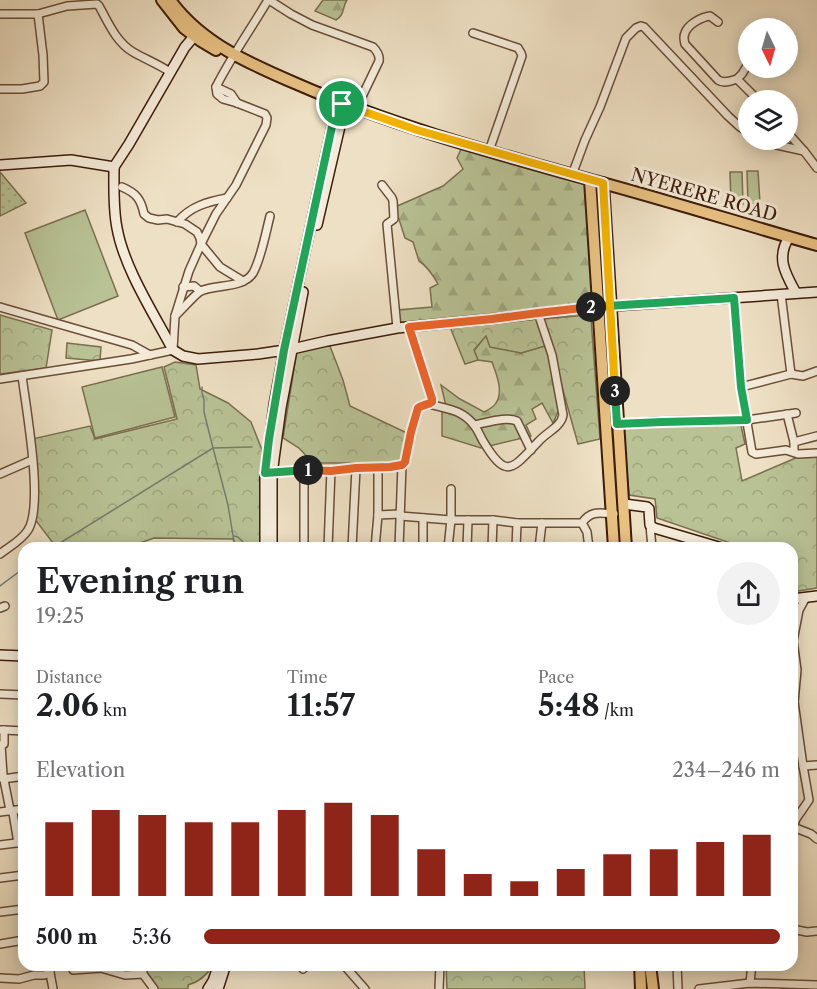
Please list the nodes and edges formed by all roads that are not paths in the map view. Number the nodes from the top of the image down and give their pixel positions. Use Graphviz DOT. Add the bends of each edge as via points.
graph roads {
  1 [pos="162,0"];
  2 [pos="170,0"];
  3 [pos="269,0"];
  4 [pos="67,3"];
  5 [pos="0,14"];
  6 [pos="38,14"];
  7 [pos="718,22"];
  8 [pos="473,33"];
  9 [pos="197,34"];
  10 [pos="236,58"];
  11 [pos="170,72"];
  12 [pos="737,79"];
  13 [pos="0,89"];
  14 [pos="748,90"];
  15 [pos="333,100"];
  16 [pos="352,107"];
  17 [pos="738,125"];
  18 [pos="798,144"];
  19 [pos="798,150"];
  20 [pos="489,151"];
  21 [pos="804,151"];
  22 [pos="0,165"];
  23 [pos="114,167"];
  24 [pos="817,168"];
  25 [pos="572,175"];
  26 [pos="590,180"];
  27 [pos="603,183"];
  28 [pos="382,185"];
  29 [pos="122,187"];
  30 [pos="227,198"];
  31 [pos="200,205"];
  32 [pos="216,214"];
  33 [pos="270,216"];
  34 [pos="177,222"];
  35 [pos="789,237"];
  36 [pos="201,244"];
  37 [pos="817,245"];
  38 [pos="309,249"];
  39 [pos="225,271"];
  40 [pos="243,281"];
  41 [pos="226,286"];
  42 [pos="183,287"];
  43 [pos="200,291"];
  44 [pos="817,292"];
  45 [pos="796,293"];
  46 [pos="781,294"];
  47 [pos="734,298"];
  48 [pos="605,306"];
  49 [pos="0,307"];
  50 [pos="538,313"];
  51 [pos="175,316"];
  52 [pos="409,327"];
  53 [pos="397,328"];
  54 [pos="173,350"];
  55 [pos="288,350"];
  56 [pos="150,355"];
  57 [pos="817,371"];
  58 [pos="791,374"];
  59 [pos="22,376"];
  60 [pos="0,379"];
  61 [pos="741,387"];
  62 [pos="429,404"];
  63 [pos="796,413"];
  64 [pos="787,414"];
  65 [pos="747,420"];
  66 [pos="617,424"];
  67 [pos="474,425"];
  68 [pos="817,436"];
  69 [pos="794,442"];
  70 [pos="531,450"];
  71 [pos="794,452"];
  72 [pos="817,453"];
  73 [pos="32,460"];
  74 [pos="402,465"];
  75 [pos="378,467"];
  76 [pos="356,468"];
  77 [pos="621,468"];
  78 [pos="609,469"];
  79 [pos="304,470"];
  80 [pos="331,471"];
  81 [pos="269,473"];
  82 [pos="0,474"];
  83 [pos="452,489"];
  84 [pos="624,510"];
  85 [pos="612,514"];
  86 [pos="378,515"];
  87 [pos="400,515"];
  88 [pos="423,518"];
  89 [pos="451,520"];
  90 [pos="468,520"];
  91 [pos="493,520"];
  92 [pos="517,523"];
  93 [pos="542,523"];
  94 [pos="582,523"];
  95 [pos="650,525"];
  96 [pos="268,542"];
  97 [pos="304,542"];
  98 [pos="328,542"];
  99 [pos="352,542"];
  100 [pos="376,542"];
  101 [pos="399,542"];
  102 [pos="423,542"];
  103 [pos="449,542"];
  104 [pos="467,542"];
  105 [pos="492,542"];
  106 [pos="516,542"];
  107 [pos="540,542"];
  108 [pos="588,542"];
  109 [pos="614,542"];
  110 [pos="626,542"];
  111 [pos="651,542"];
  112 [pos="702,542"];
  113 [pos="0,554"];
  114 [pos="817,596"];
  115 [pos="798,599"];
  116 [pos="805,599"];
  117 [pos="798,619"];
  118 [pos="0,655"];
  119 [pos="18,656"];
  120 [pos="0,694"];
  121 [pos="18,695"];
  122 [pos="2,730"];
  123 [pos="18,731"];
  124 [pos="798,734"];
  125 [pos="0,745"];
  126 [pos="817,765"];
  127 [pos="802,766"];
  128 [pos="18,777"];
  129 [pos="2,779"];
  130 [pos="18,809"];
  131 [pos="10,810"];
  132 [pos="0,812"];
  133 [pos="798,816"];
  134 [pos="798,831"];
  135 [pos="18,833"];
  136 [pos="817,839"];
  137 [pos="18,843"];
  138 [pos="0,845"];
  139 [pos="18,876"];
  140 [pos="0,878"];
  141 [pos="18,910"];
  142 [pos="0,912"];
  143 [pos="798,930"];
  144 [pos="817,931"];
  145 [pos="18,941"];
  146 [pos="0,944"];
  147 [pos="48,971"];
  148 [pos="50,971"];
  149 [pos="111,971"];
  150 [pos="143,971"];
  151 [pos="217,971"];
  152 [pos="224,971"];
  153 [pos="349,971"];
  154 [pos="440,971"];
  155 [pos="640,971"];
  156 [pos="651,971"];
  157 [pos="677,971"];
  158 [pos="751,971"];
  159 [pos="143,974"];
  160 [pos="0,978"];
  161 [pos="13,978"];
  162 [pos="750,983"];
  163 [pos="817,985"];
  164 [pos="14,989"];
  165 [pos="53,989"];
  166 [pos="154,989"];
  167 [pos="208,989"];
  168 [pos="218,989"];
  169 [pos="365,989"];
  170 [pos="439,989"];
  171 [pos="641,989"];
  172 [pos="653,989"];
  173 [pos="678,989"];
  174 [pos="699,989"];
  1 -- 9 [label="main road" via="183,28"];
  2 -- 9 [label="main road"];
  3 -- 10 [label="street"];
  3 -- 16 [label="street" via="312,25 377,51 379,61"];
  4 -- 6 [label="street"];
  4 -- 11 [label="street" via="97,4 125,46"];
  5 -- 6 [label="street"];
  6 -- 13 [label="street" via="44,81 40,86"];
  7 -- 12 [label="street" via="704,17 685,33 685,44 718,80"];
  8 -- 20 [label="street" via="518,48 522,56"];
  9 -- 10 [label="main road, NYERERE ROAD"];
  9 -- 11 [label="street"];
  10 -- 15 [label="main road, NYERERE ROAD"];
  10 -- 30 [label="street" via="216,87 217,94 265,114 267,122"];
  11 -- 23 [label="street"];
  12 -- 14 [label="street"];
  15 -- 16 [label="main road, NYERERE ROAD"];
  15 -- 38 [label="street" via="333,122"];
  16 -- 20 [label="main road, NYERERE ROAD"];
  16 -- 38 [label="street" via="341,122"];
  17 -- 25 [label="street" via="641,26 626,38"];
  18 -- 21 [label="street"];
  19 -- 21 [label="street"];
  20 -- 25 [label="main road, NYERERE ROAD"];
  21 -- 24 [label="street"];
  22 -- 23 [label="street" via="71,160"];
  23 -- 54 [label="street" via="117,229 128,265"];
  25 -- 26 [label="main road, NYERERE ROAD"];
  26 -- 27 [label="main road, NYERERE ROAD"];
  26 -- 48 [label="main road"];
  27 -- 35 [label="main road, NYERERE ROAD"];
  27 -- 48 [label="main road"];
  28 -- 53 [label="street" via="392,198 394,213 394,219 387,224"];
  29 -- 34 [label="street" via="142,202 149,218"];
  30 -- 31 [label="street"];
  30 -- 32 [label="street"];
  31 -- 32 [label="street"];
  31 -- 34 [label="street"];
  32 -- 36 [label="street"];
  33 -- 40 [label="street" via="253,273"];
  34 -- 36 [label="street" via="197,232"];
  35 -- 37 [label="main road, NYERERE ROAD"];
  35 -- 45 [label="street" via="782,258"];
  36 -- 39 [label="street"];
  36 -- 42 [label="street"];
  38 -- 55 [label="street"];
  39 -- 40 [label="street"];
  39 -- 41 [label="street"];
  40 -- 41 [label="street"];
  41 -- 43 [label="street"];
  42 -- 43 [label="street" via="194,286"];
  42 -- 51 [label="street"];
  43 -- 51 [label="street"];
  44 -- 45 [label="street"];
  45 -- 46 [label="street"];
  46 -- 47 [label="street"];
  46 -- 58 [label="street"];
  47 -- 48 [label="street"];
  47 -- 61 [label="street"];
  48 -- 50 [label="street"];
  48 -- 66 [label="main road"];
  48 -- 78 [label="main road"];
  49 -- 56 [label="street" via="132,345"];
  50 -- 52 [label="street"];
  50 -- 70 [label="street" via="552,354 563,415 558,426"];
  51 -- 54 [label="street"];
  52 -- 53 [label="street"];
  52 -- 62 [label="street" via="431,395"];
  53 -- 55 [label="street"];
  54 -- 55 [label="street" via="198,359"];
  54 -- 56 [label="street"];
  55 -- 81 [label="street"];
  56 -- 59 [label="street"];
  57 -- 58 [label="street" via="803,376"];
  58 -- 61 [label="street"];
  59 -- 60 [label="street"];
  59 -- 73 [label="street"];
  61 -- 65 [label="street"];
  62 -- 67 [label="street" via="457,411"];
  62 -- 74 [label="street" via="418,408"];
  63 -- 64 [label="street"];
  64 -- 65 [label="street"];
  64 -- 69 [label="street"];
  65 -- 66 [label="street"];
  65 -- 71 [label="street" via="754,454"];
  66 -- 77 [label="main road"];
  67 -- 70 [label="street" via="514,420"];
  67 -- 70 [label="street" via="491,454 506,468"];
  68 -- 69 [label="street"];
  69 -- 71 [label="street"];
  71 -- 72 [label="street"];
  73 -- 82 [label="street"];
  73 -- 113 [label="street" via="32,520 22,537"];
  74 -- 75 [label="street"];
  74 -- 87 [label="street"];
  75 -- 76 [label="street"];
  75 -- 86 [label="street"];
  76 -- 80 [label="street"];
  76 -- 99 [label="street"];
  77 -- 78 [label="main road"];
  77 -- 84 [label="main road"];
  78 -- 85 [label="main road"];
  79 -- 80 [label="street"];
  79 -- 81 [label="street"];
  79 -- 97 [label="street"];
  80 -- 98 [label="street"];
  81 -- 96 [label="street"];
  83 -- 89 [label="street"];
  84 -- 85 [label="street"];
  84 -- 95 [label="street" via="647,507"];
  84 -- 110 [label="main road"];
  85 -- 94 [label="street" via="595,513"];
  85 -- 109 [label="main road"];
  86 -- 87 [label="street"];
  86 -- 100 [label="street"];
  87 -- 88 [label="street"];
  87 -- 101 [label="street"];
  88 -- 89 [label="street"];
  88 -- 102 [label="street"];
  89 -- 90 [label="street"];
  89 -- 103 [label="street"];
  90 -- 91 [label="street"];
  90 -- 104 [label="street"];
  91 -- 92 [label="street"];
  91 -- 105 [label="street"];
  92 -- 93 [label="street"];
  92 -- 106 [label="street"];
  93 -- 94 [label="street"];
  93 -- 107 [label="street"];
  94 -- 108 [label="street"];
  95 -- 111 [label="street"];
  95 -- 112 [label="street"];
  114 -- 116 [label="street"];
  115 -- 116 [label="street"];
  116 -- 117 [label="street"];
  118 -- 119 [label="street"];
  120 -- 121 [label="street"];
  122 -- 123 [label="street"];
  122 -- 125 [label="street" via="4,744"];
  124 -- 127 [label="street"];
  125 -- 129 [label="street"];
  126 -- 127 [label="street"];
  127 -- 133 [label="street" via="809,800"];
  128 -- 129 [label="street"];
  129 -- 131 [label="street"];
  130 -- 131 [label="street"];
  131 -- 132 [label="street"];
  131 -- 135 [label="street"];
  134 -- 136 [label="street"];
  137 -- 138 [label="street"];
  139 -- 140 [label="street"];
  141 -- 142 [label="street"];
  143 -- 144 [label="street"];
  145 -- 146 [label="street"];
  147 -- 161 [label="street" via="44,975"];
  148 -- 165 [label="street"];
  149 -- 159 [label="street"];
  150 -- 159 [label="street"];
  151 -- 167 [label="street"];
  152 -- 168 [label="street"];
  153 -- 169 [label="street"];
  154 -- 170 [label="street"];
  155 -- 171 [label="main road"];
  156 -- 172 [label="main road"];
  157 -- 173 [label="street"];
  158 -- 162 [label="street"];
  159 -- 166 [label="street"];
  160 -- 161 [label="street"];
  161 -- 164 [label="street"];
  162 -- 163 [label="street"];
  162 -- 174 [label="street"];
}
